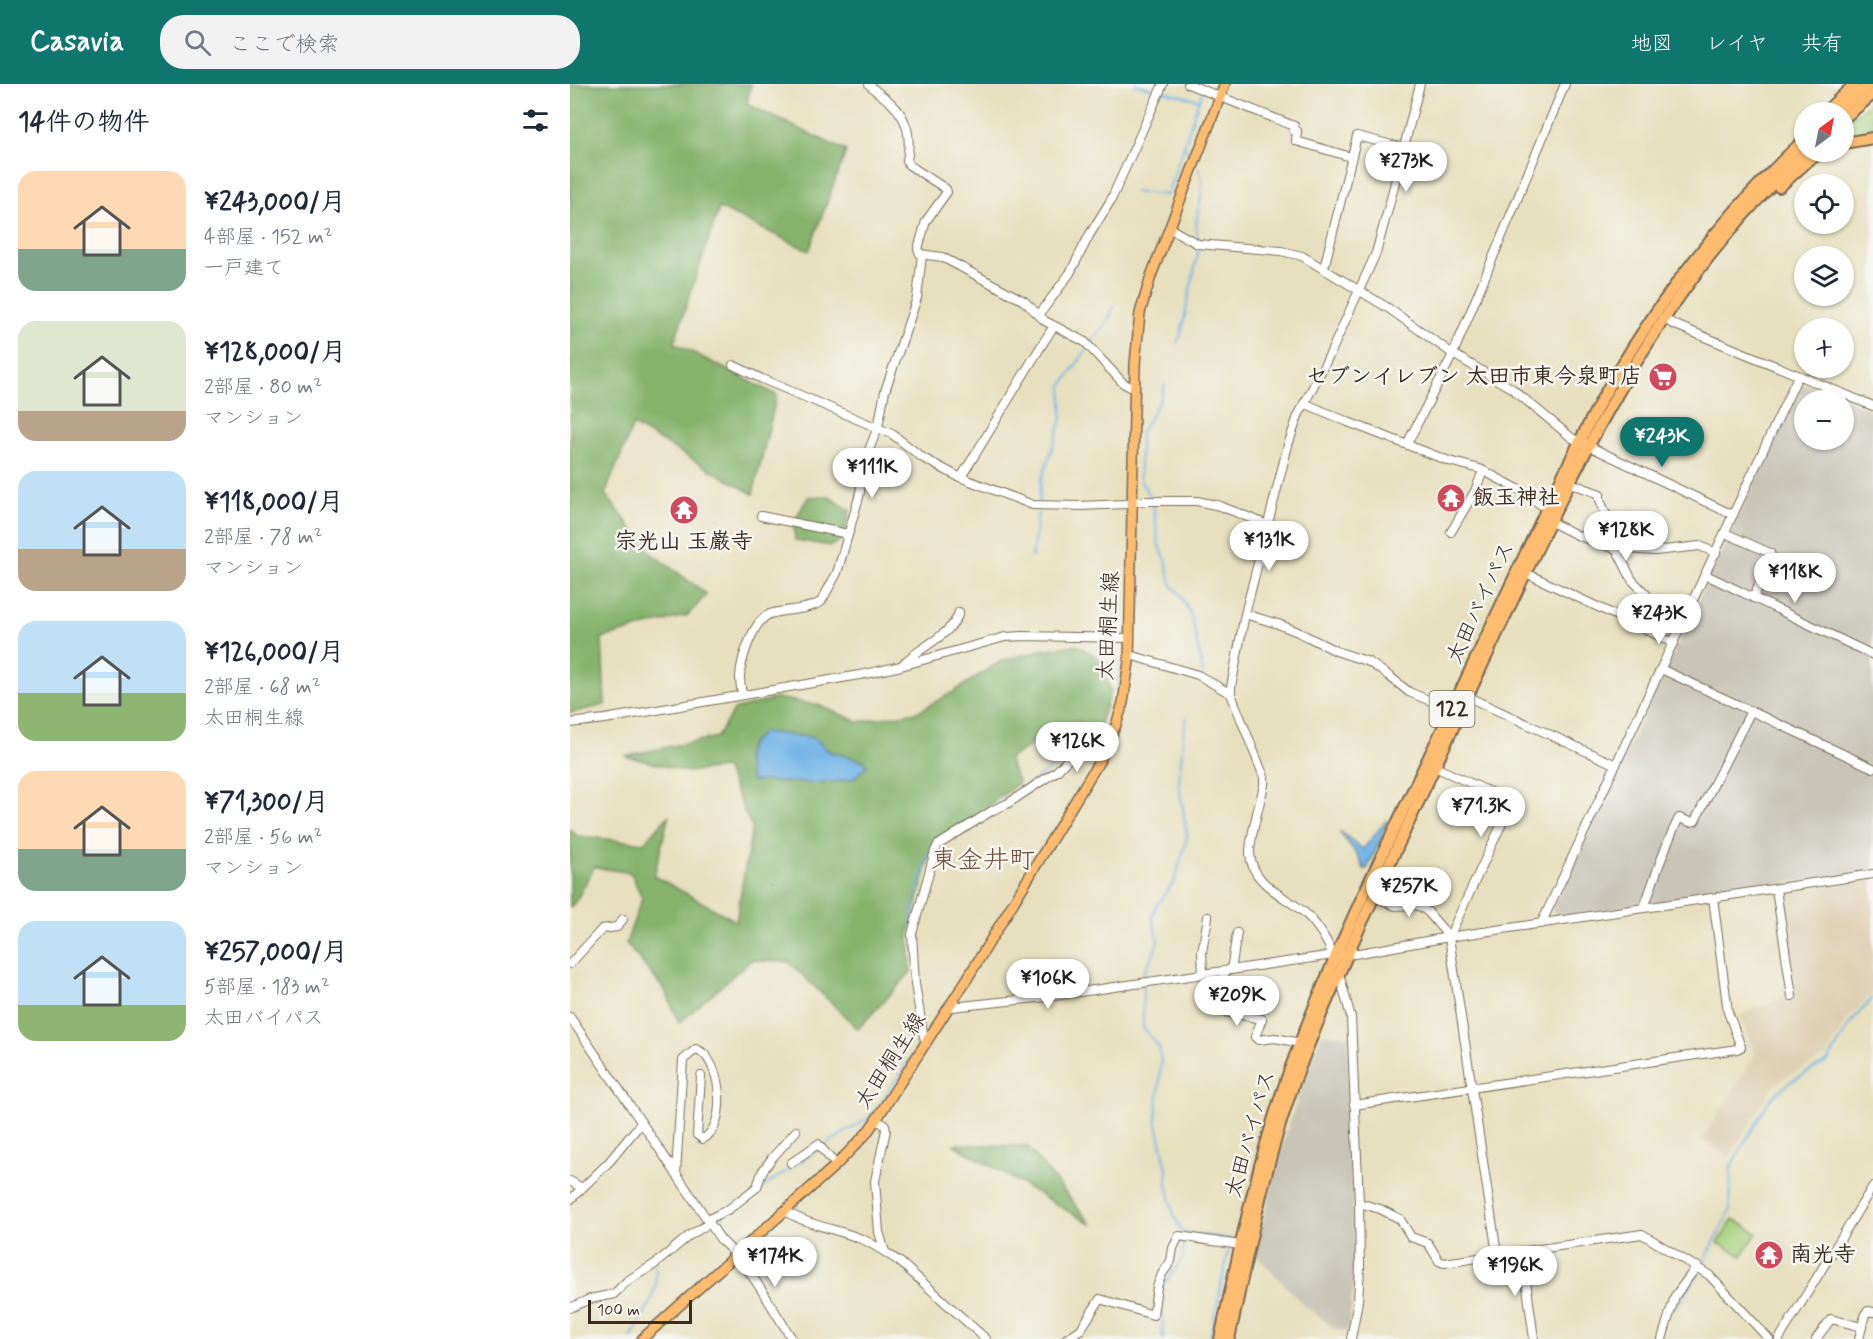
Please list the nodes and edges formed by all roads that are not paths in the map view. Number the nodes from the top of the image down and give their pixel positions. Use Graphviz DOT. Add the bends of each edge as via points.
graph roads {
  1 [pos="869,84"];
  2 [pos="1163,84"];
  3 [pos="1188,84"];
  4 [pos="1225,84"];
  5 [pos="1420,84"];
  6 [pos="1565,84"];
  7 [pos="1855,84"];
  8 [pos="1870,84"];
  9 [pos="1873,94"];
  10 [pos="1220,97"];
  11 [pos="1836,102"];
  12 [pos="1848,102"];
  13 [pos="1854,110"];
  14 [pos="1873,138"];
  15 [pos="1854,141"];
  16 [pos="1404,148"];
  17 [pos="1794,149"];
  18 [pos="1792,152"];
  19 [pos="1351,157"];
  20 [pos="1796,162"];
  21 [pos="1807,162"];
  22 [pos="1734,226"];
  23 [pos="1169,228"];
  24 [pos="922,255"];
  25 [pos="1324,268"];
  26 [pos="1360,291"];
  27 [pos="1038,315"];
  28 [pos="1663,318"];
  29 [pos="1054,326"];
  30 [pos="1453,354"];
  31 [pos="733,365"];
  32 [pos="1794,374"];
  33 [pos="1797,378"];
  34 [pos="1803,378"];
  35 [pos="1134,389"];
  36 [pos="1304,403"];
  37 [pos="1873,406"];
  38 [pos="878,427"];
  39 [pos="1407,444"];
  40 [pos="1584,445"];
  41 [pos="1483,471"];
  42 [pos="961,477"];
  43 [pos="1570,483"];
  44 [pos="1132,502"];
  45 [pos="1547,509"];
  46 [pos="1733,515"];
  47 [pos="761,516"];
  48 [pos="1551,522"];
  49 [pos="1268,525"];
  50 [pos="1451,532"];
  51 [pos="1725,533"];
  52 [pos="848,534"];
  53 [pos="1618,549"];
  54 [pos="1716,553"];
  55 [pos="1526,573"];
  56 [pos="1706,575"];
  57 [pos="1753,598"];
  58 [pos="959,612"];
  59 [pos="1245,614"];
  60 [pos="1644,629"];
  61 [pos="1130,638"];
  62 [pos="1674,643"];
  63 [pos="1130,655"];
  64 [pos="1873,655"];
  65 [pos="902,666"];
  66 [pos="1661,669"];
  67 [pos="1231,694"];
  68 [pos="742,695"];
  69 [pos="1468,697"];
  70 [pos="1452,710"];
  71 [pos="1751,711"];
  72 [pos="570,723"];
  73 [pos="1110,739"];
  74 [pos="1616,765"];
  75 [pos="1435,767"];
  76 [pos="1873,768"];
  77 [pos="1873,874"];
  78 [pos="1776,889"];
  79 [pos="1374,896"];
  80 [pos="1713,898"];
  81 [pos="1644,908"];
  82 [pos="1208,917"];
  83 [pos="623,919"];
  84 [pos="1541,924"];
  85 [pos="1237,933"];
  86 [pos="1449,937"];
  87 [pos="1338,956"];
  88 [pos="570,964"];
  89 [pos="1228,970"];
  90 [pos="1203,974"];
  91 [pos="1339,974"];
  92 [pos="1792,996"];
  93 [pos="952,1007"];
  94 [pos="570,1017"];
  95 [pos="1300,1043"];
  96 [pos="926,1044"];
  97 [pos="701,1076"];
  98 [pos="1472,1088"];
  99 [pos="1354,1106"];
  100 [pos="876,1120"];
  101 [pos="641,1123"];
  102 [pos="796,1131"];
  103 [pos="791,1163"];
  104 [pos="836,1165"];
  105 [pos="676,1174"];
  106 [pos="570,1181"];
  107 [pos="1873,1186"];
  108 [pos="582,1188"];
  109 [pos="570,1200"];
  110 [pos="1359,1203"];
  111 [pos="785,1211"];
  112 [pos="709,1221"];
  113 [pos="1240,1245"];
  114 [pos="1522,1251"];
  115 [pos="885,1252"];
  116 [pos="736,1254"];
  117 [pos="1497,1254"];
  118 [pos="1697,1266"];
  119 [pos="570,1308"];
  120 [pos="1873,1312"];
  121 [pos="1862,1327"];
  122 [pos="642,1339"];
  123 [pos="792,1339"];
  124 [pos="986,1339"];
  125 [pos="1066,1339"];
  126 [pos="1220,1339"];
  127 [pos="1229,1339"];
  128 [pos="1351,1339"];
  129 [pos="1534,1339"];
  130 [pos="1662,1339"];
  131 [pos="1769,1339"];
  132 [pos="1779,1339"];
  133 [pos="1816,1339"];
  134 [pos="1859,1339"];
  1 -- 24 [label="street" via="900,111 908,129 909,165 947,192 926,221 918,249"];
  2 -- 27 [label="street" via="1111,200 1070,273"];
  3 -- 10 [label="street"];
  4 -- 10 [label="main road, 太田桐生線"];
  5 -- 16 [label="street"];
  6 -- 30 [label="street"];
  7 -- 11 [label="highway"];
  8 -- 12 [label="highway"];
  9 -- 13 [label="highway"];
  10 -- 19 [label="street" via="1294,126 1296,141"];
  10 -- 23 [label="main road, 太田桐生線"];
  14 -- 15 [label="highway"];
  16 -- 19 [label="street" via="1357,136"];
  16 -- 26 [label="street" via="1376,253"];
  17 -- 18 [label="highway"];
  18 -- 40 [label="highway, 太田バイパス / 122" via="1688,268 1614,378"];
  19 -- 25 [label="street"];
  20 -- 22 [label="highway, 太田バイパス / 122"];
  21 -- 22 [label="highway" via="1745,222"];
  22 -- 28 [label="highway, 太田バイパス / 122"];
  23 -- 25 [label="street" via="1200,244 1294,253"];
  23 -- 35 [label="main road, 太田桐生線" via="1140,313"];
  24 -- 27 [label="street" via="942,257 957,264 1024,301"];
  24 -- 38 [label="street" via="917,298 885,391"];
  25 -- 26 [label="street"];
  26 -- 30 [label="street"];
  26 -- 36 [label="street"];
  27 -- 29 [label="street"];
  28 -- 32 [label="street"];
  28 -- 40 [label="highway, 太田バイパス / 122"];
  29 -- 35 [label="street" via="1089,345 1123,383"];
  29 -- 42 [label="street"];
  30 -- 39 [label="street"];
  30 -- 40 [label="street" via="1511,388 1556,427"];
  31 -- 38 [label="street"];
  33 -- 46 [label="street"];
  34 -- 37 [label="street"];
  35 -- 44 [label="main road, 太田桐生線"];
  36 -- 39 [label="street"];
  36 -- 49 [label="street" via="1288,445"];
  38 -- 42 [label="street" via="923,458"];
  38 -- 52 [label="street" via="867,455"];
  39 -- 41 [label="street"];
  40 -- 43 [label="highway, 太田バイパス / 122"];
  40 -- 45 [label="highway, 太田バイパス / 122"];
  40 -- 46 [label="street"];
  41 -- 45 [label="street"];
  41 -- 50 [label="street"];
  42 -- 44 [label="street" via="1033,505"];
  43 -- 48 [label="highway, 太田バイパス / 122"];
  43 -- 53 [label="street" via="1600,494"];
  44 -- 49 [label="street" via="1197,501"];
  44 -- 61 [label="main road, 太田桐生線"];
  45 -- 70 [label="highway, 太田バイパス / 122"];
  46 -- 51 [label="street"];
  47 -- 52 [label="street"];
  48 -- 53 [label="street"];
  48 -- 55 [label="highway, 太田バイパス / 122"];
  49 -- 59 [label="street"];
  51 -- 54 [label="street"];
  51 -- 57 [label="street" via="1770,553 1772,558"];
  52 -- 68 [label="street" via="837,573 821,602 771,614 759,624 743,660"];
  53 -- 54 [label="street" via="1655,551 1700,546"];
  53 -- 60 [label="street" via="1632,580 1654,607"];
  54 -- 56 [label="street"];
  55 -- 60 [label="street"];
  55 -- 69 [label="highway, 太田バイパス / 122"];
  56 -- 57 [label="street"];
  56 -- 62 [label="street"];
  57 -- 64 [label="street"];
  58 -- 65 [label="street" via="953,626"];
  59 -- 67 [label="street"];
  59 -- 70 [label="street" via="1369,662 1409,692"];
  60 -- 62 [label="street"];
  61 -- 63 [label="main road, 太田桐生線"];
  61 -- 65 [label="street" via="1005,637"];
  62 -- 66 [label="street"];
  63 -- 67 [label="street" via="1198,675"];
  63 -- 73 [label="main road, 太田桐生線" via="1123,703"];
  65 -- 68 [label="street"];
  66 -- 71 [label="street"];
  66 -- 74 [label="street"];
  67 -- 87 [label="street" via="1264,777 1250,850 1252,866 1263,882 1314,922"];
  68 -- 72 [label="street"];
  69 -- 74 [label="street"];
  69 -- 75 [label="highway, 太田バイパス / 122"];
  70 -- 87 [label="highway, 太田バイパス / 122"];
  71 -- 76 [label="street"];
  71 -- 81 [label="street" via="1695,821 1679,818 1673,829"];
  73 -- 96 [label="main road, 太田桐生線" via="1073,807"];
  73 -- 96 [label="street" via="1070,757 1057,771 938,845 912,934 915,984"];
  74 -- 84 [label="street"];
  75 -- 79 [label="highway, 太田バイパス / 122"];
  75 -- 86 [label="street" via="1503,798 1510,806"];
  77 -- 78 [label="street"];
  78 -- 80 [label="street"];
  78 -- 92 [label="street"];
  79 -- 86 [label="street" via="1395,906 1420,907"];
  79 -- 87 [label="highway, 太田バイパス / 122"];
  80 -- 81 [label="street"];
  80 -- 98 [label="street" via="1728,1012 1741,1047"];
  81 -- 84 [label="street"];
  82 -- 90 [label="street"];
  83 -- 88 [label="street" via="617,927 602,929"];
  84 -- 86 [label="street"];
  85 -- 89 [label="street"];
  86 -- 87 [label="street"];
  86 -- 98 [label="street"];
  87 -- 89 [label="street"];
  87 -- 91 [label="highway, 太田バイパス / 122"];
  87 -- 95 [label="highway, 太田バイパス / 122"];
  89 -- 90 [label="street"];
  89 -- 95 [label="street" via="1217,1008 1262,1019 1258,1040 1275,1038"];
  90 -- 93 [label="street"];
  91 -- 99 [label="street" via="1351,1017"];
  91 -- 127 [label="highway, 太田バイパス / 122" via="1299,1069 1275,1142"];
  94 -- 101 [label="street"];
  95 -- 113 [label="highway, 太田バイパス / 122" via="1267,1139"];
  96 -- 100 [label="main road, 太田桐生線"];
  97 -- 105 [label="street" via="697,1135 703,1139 716,1126 720,1096 709,1061 696,1048 683,1060"];
  98 -- 99 [label="street"];
  98 -- 117 [label="street"];
  99 -- 110 [label="street"];
  100 -- 104 [label="main road, 太田桐生線"];
  100 -- 115 [label="street" via="886,1130 875,1181 879,1232"];
  101 -- 105 [label="street"];
  101 -- 108 [label="street"];
  102 -- 112 [label="street" via="762,1172 758,1187"];
  103 -- 104 [label="street" via="818,1144"];
  104 -- 111 [label="main road, 太田桐生線"];
  105 -- 112 [label="street"];
  106 -- 108 [label="street"];
  107 -- 132 [label="street"];
  108 -- 109 [label="street"];
  110 -- 117 [label="street" via="1400,1219 1411,1237 1428,1243 1442,1262"];
  110 -- 128 [label="street" via="1358,1301"];
  111 -- 115 [label="street" via="862,1239"];
  111 -- 116 [label="main road, 太田桐生線"];
  112 -- 116 [label="street"];
  112 -- 119 [label="street" via="614,1294"];
  113 -- 125 [label="street" via="1179,1236 1162,1274 1153,1315 1100,1299 1081,1329"];
  113 -- 126 [label="highway, 太田バイパス / 122"];
  114 -- 117 [label="street"];
  114 -- 118 [label="street" via="1642,1234"];
  114 -- 129 [label="street"];
  115 -- 124 [label="street"];
  116 -- 122 [label="main road, 太田桐生線"];
  116 -- 123 [label="street"];
  118 -- 130 [label="street" via="1675,1296"];
  118 -- 131 [label="street"];
  120 -- 121 [label="street" via="1865,1314"];
  121 -- 133 [label="street" via="1831,1319"];
  121 -- 134 [label="street"];
}
